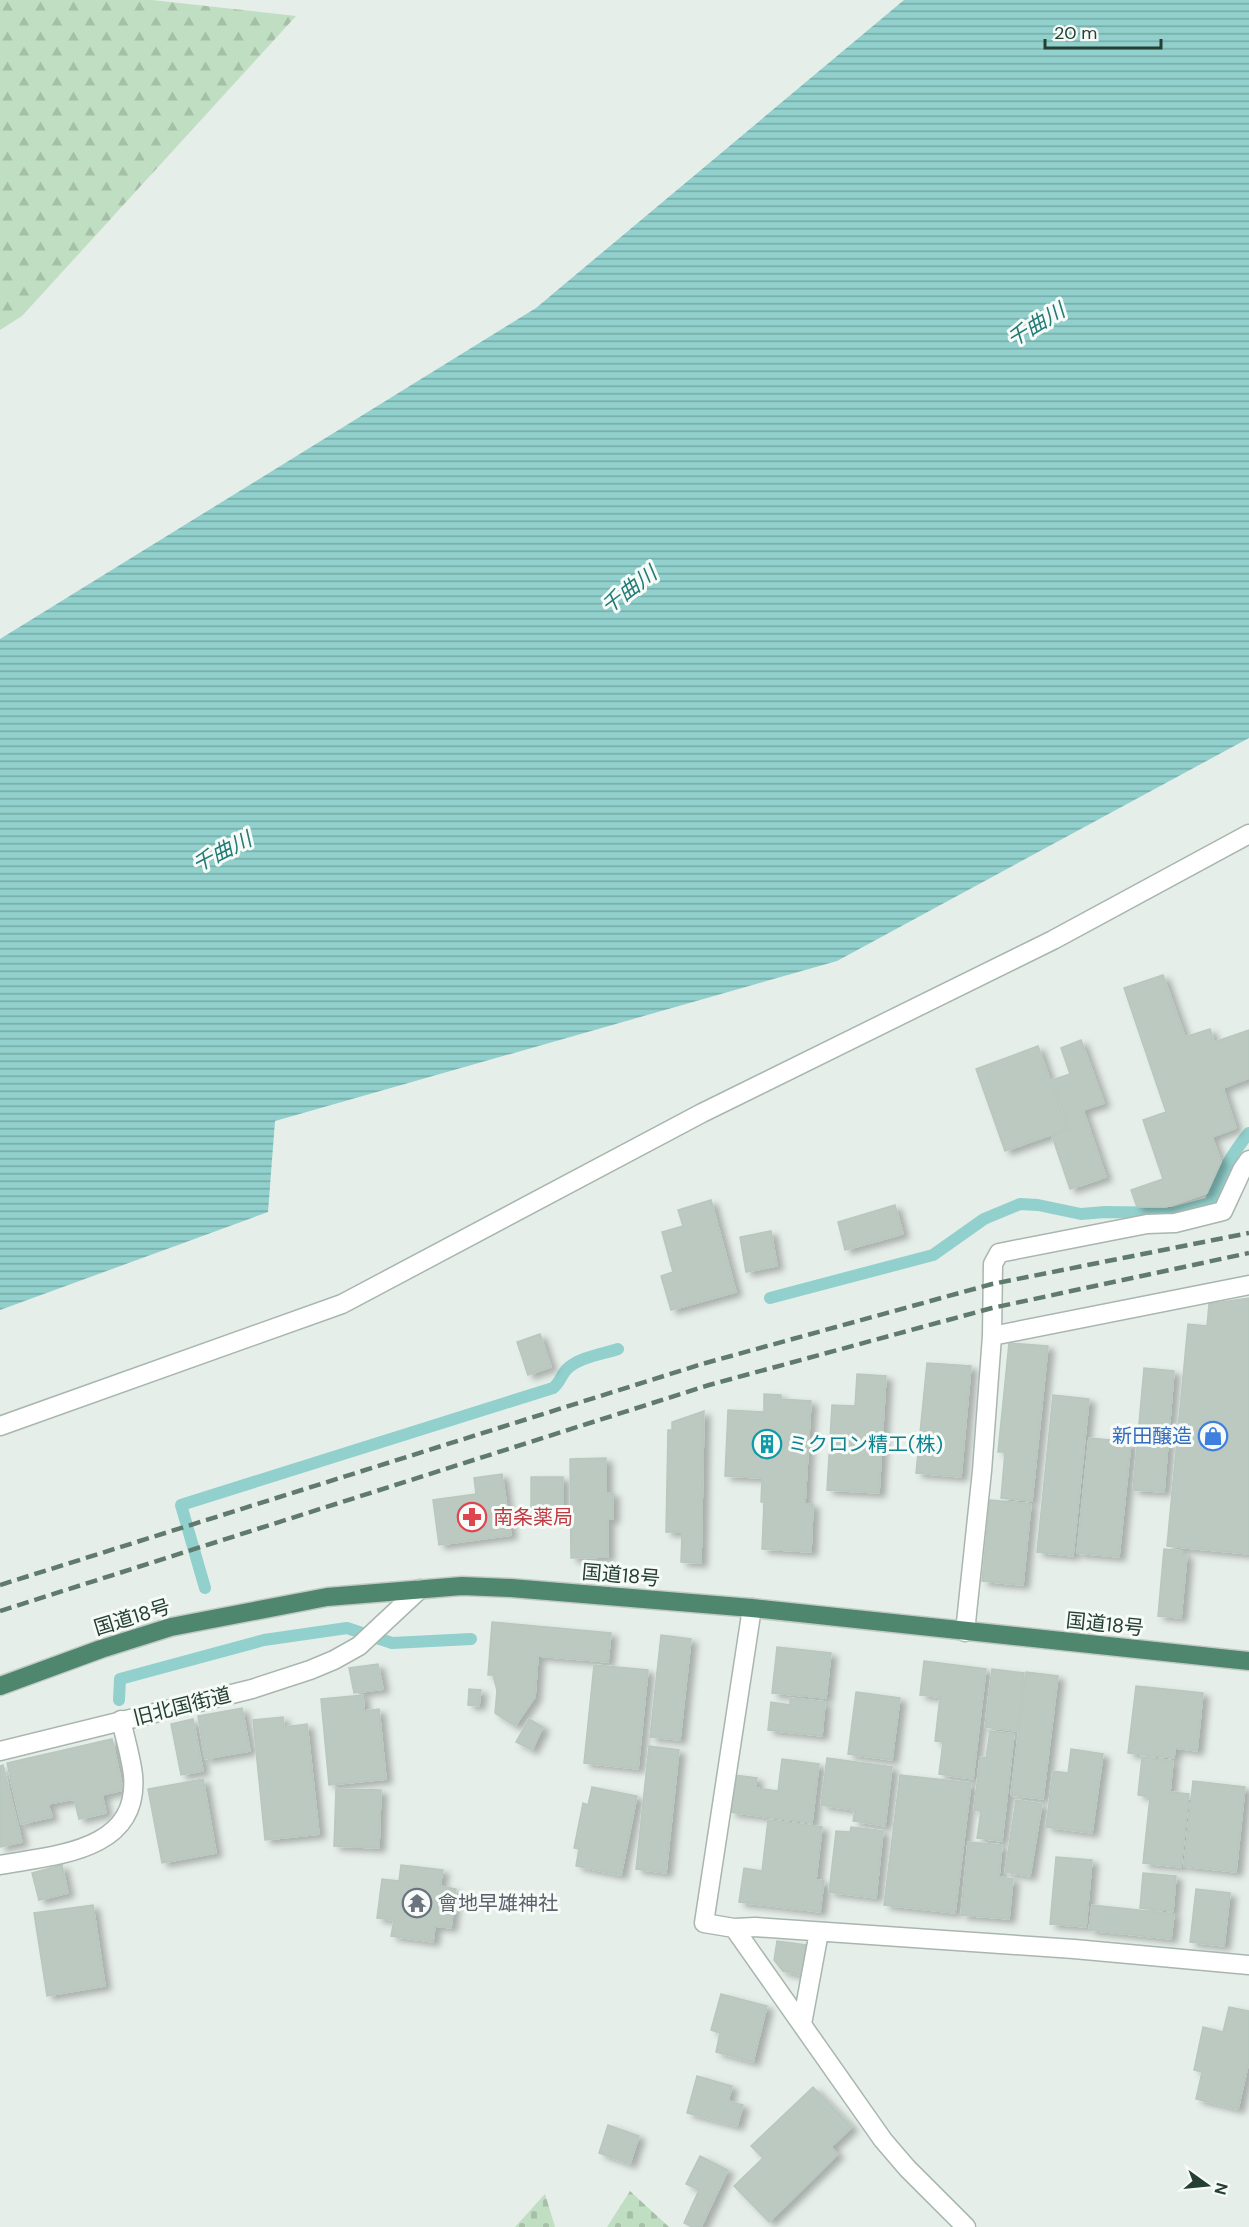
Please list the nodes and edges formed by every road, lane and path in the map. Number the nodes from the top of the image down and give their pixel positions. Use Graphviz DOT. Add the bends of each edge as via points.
graph roads {
  1 [pos="1249,834"];
  2 [pos="1249,1160"];
  3 [pos="1249,1286"];
  4 [pos="992,1336"];
  5 [pos="0,1426"];
  6 [pos="420,1589"];
  7 [pos="752,1608"];
  8 [pos="965,1632"];
  9 [pos="1249,1661"];
  10 [pos="0,1686"];
  11 [pos="121,1720"];
  12 [pos="0,1752"];
  13 [pos="0,1865"];
  14 [pos="734,1928"];
  15 [pos="819,1932"];
  16 [pos="1249,1965"];
  17 [pos="802,2024"];
  18 [pos="966,2227"];
  1 -- 5 [label="street" via="1053,940 702,1113 342,1304"];
  2 -- 4 [label="street" via="1223,1211 999,1253 993,1264"];
  3 -- 4 [label="street"];
  4 -- 8 [label="street"];
  6 -- 7 [label="highway, 国道18号" via="512,1588"];
  6 -- 10 [label="highway, 国道18号" via="327,1597 171,1627"];
  6 -- 11 [label="street, 旧北国街道" via="359,1646 334,1660 252,1689"];
  7 -- 8 [label="highway, 国道18号"];
  7 -- 14 [label="street" via="704,1923"];
  8 -- 9 [label="highway, 国道18号"];
  11 -- 12 [label="street, 旧北国街道"];
  11 -- 13 [label="street" via="133,1776 132,1800 118,1825 101,1841 79,1851"];
  14 -- 15 [label="street"];
  14 -- 17 [label="street"];
  15 -- 16 [label="street"];
  15 -- 17 [label="street"];
  17 -- 18 [label="street" via="883,2140"];
}
